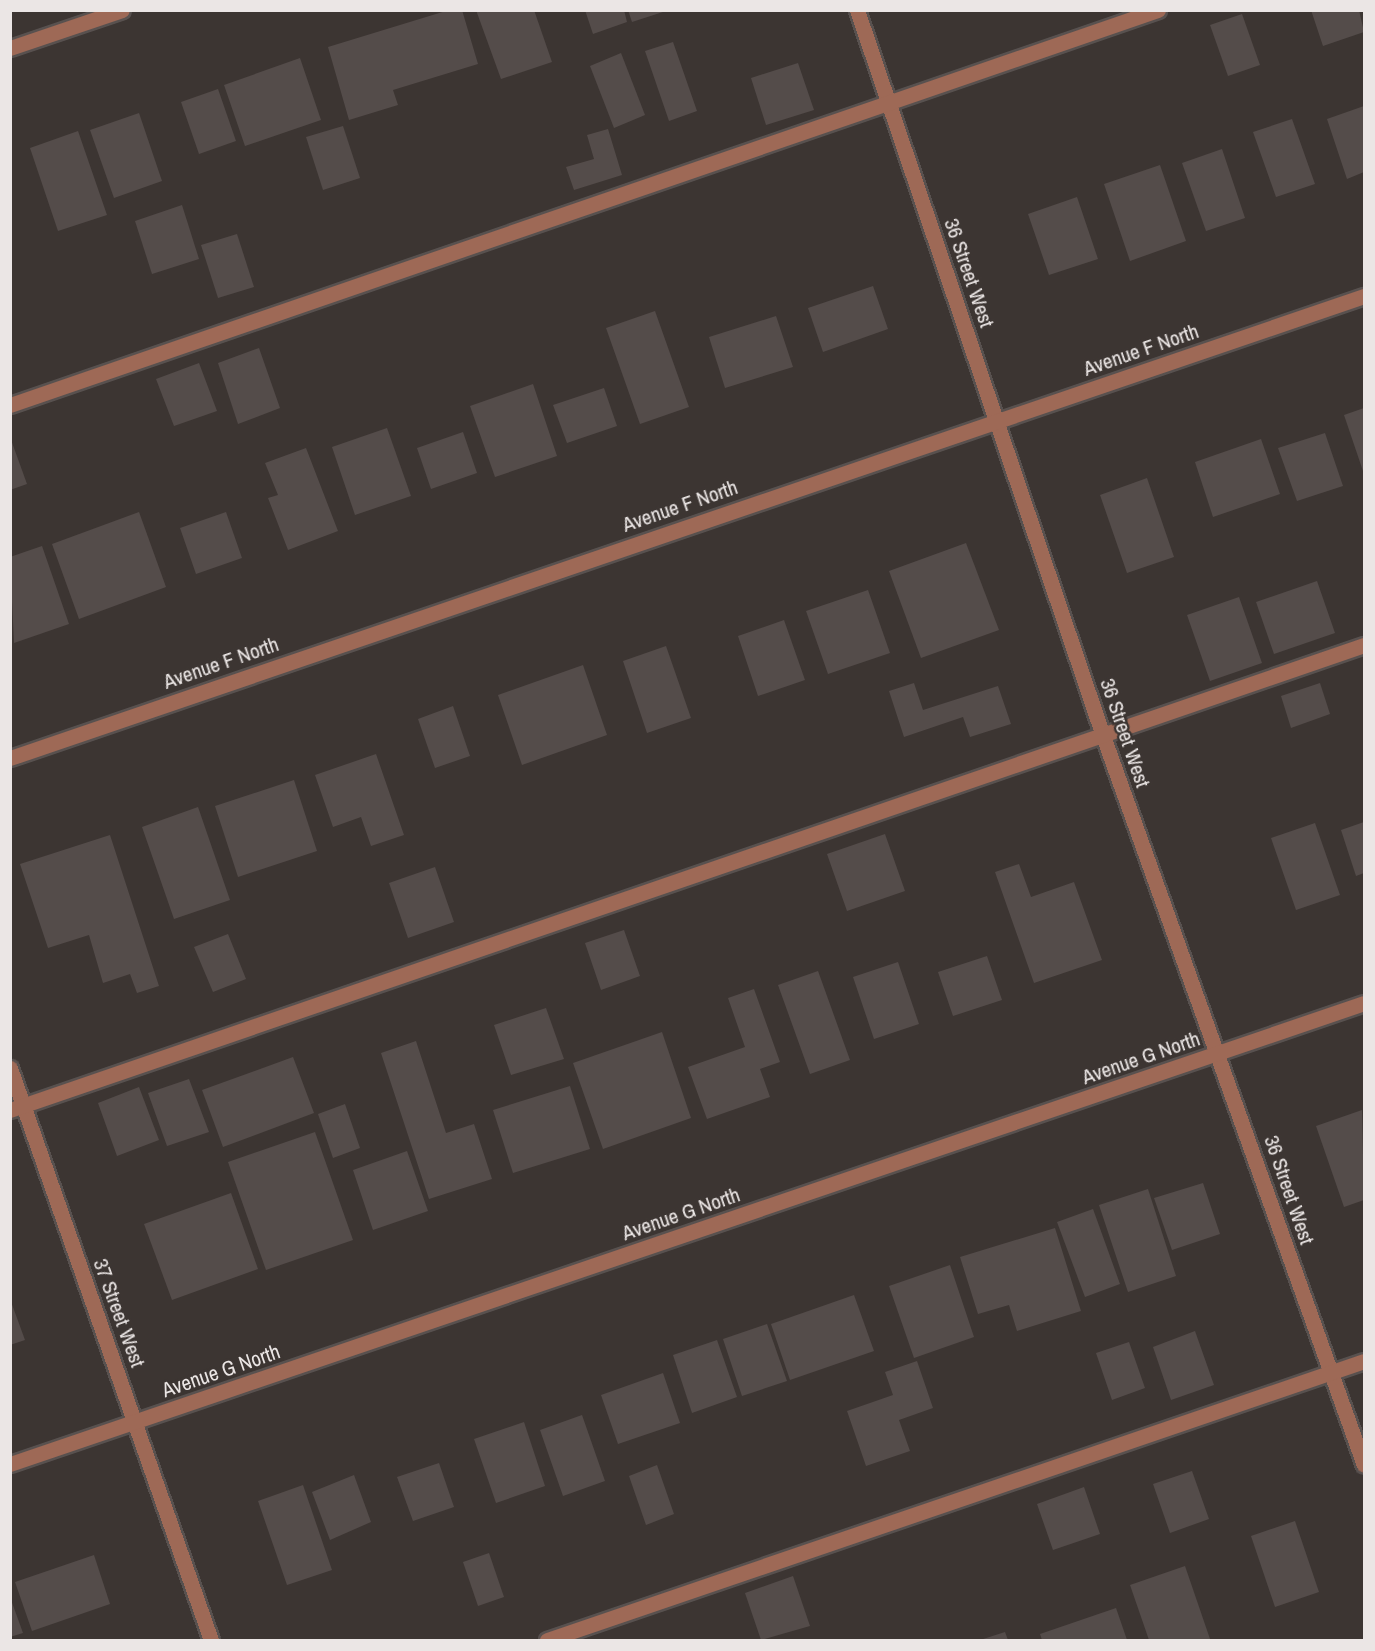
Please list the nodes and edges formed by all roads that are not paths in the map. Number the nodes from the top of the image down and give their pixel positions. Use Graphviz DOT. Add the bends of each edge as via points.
graph roads {
  1 [pos="122,10"];
  2 [pos="857,10"];
  3 [pos="1158,10"];
  4 [pos="10,48"];
  5 [pos="888,105"];
  6 [pos="1365,296"];
  7 [pos="10,405"];
  8 [pos="997,421"];
  9 [pos="1365,645"];
  10 [pos="1102,733"];
  11 [pos="10,758"];
  12 [pos="1365,1003"];
  13 [pos="1218,1054"];
  14 [pos="10,1068"];
  15 [pos="16,1108"];
  16 [pos="1365,1361"];
  17 [pos="1331,1372"];
  18 [pos="135,1421"];
  19 [pos="10,1464"];
  20 [pos="1365,1466"];
  21 [pos="211,1641"];
  22 [pos="547,1641"];
  1 -- 4 [label="street"];
  2 -- 5 [label="street, 36 Street West"];
  3 -- 5 [label="street"];
  5 -- 7 [label="street"];
  5 -- 8 [label="street, 36 Street West"];
  6 -- 8 [label="street, Avenue F North"];
  8 -- 10 [label="street, 36 Street West"];
  8 -- 11 [label="street, Avenue F North"];
  9 -- 10 [label="street"];
  10 -- 13 [label="street, 36 Street West"];
  10 -- 15 [label="street"];
  12 -- 13 [label="street, Avenue G North"];
  13 -- 17 [label="street, 36 Street West"];
  13 -- 18 [label="street, Avenue G North"];
  14 -- 15 [label="street, 37 Street West"];
  15 -- 18 [label="street, 37 Street West"];
  16 -- 17 [label="street"];
  17 -- 20 [label="street, 36 Street West"];
  17 -- 22 [label="street"];
  18 -- 19 [label="street, Avenue G North"];
  18 -- 21 [label="street, 37 Street West"];
}
